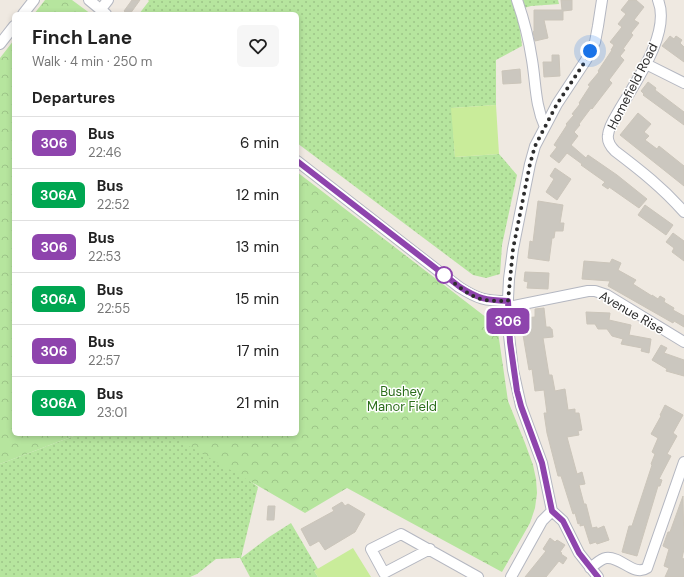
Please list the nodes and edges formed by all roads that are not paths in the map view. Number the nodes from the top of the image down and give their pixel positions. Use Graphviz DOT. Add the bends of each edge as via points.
graph roads {
  1 [pos="34,0"];
  2 [pos="89,0"];
  3 [pos="108,0"];
  4 [pos="517,0"];
  5 [pos="602,0"];
  6 [pos="658,0"];
  7 [pos="25,12"];
  8 [pos="104,12"];
  9 [pos="12,29"];
  10 [pos="0,44"];
  11 [pos="646,64"];
  12 [pos="684,83"];
  13 [pos="545,127"];
  14 [pos="299,163"];
  15 [pos="684,212"];
  16 [pos="508,304"];
  17 [pos="684,342"];
  18 [pos="684,462"];
  19 [pos="552,511"];
  20 [pos="430,549"];
  21 [pos="590,568"];
  22 [pos="478,577"];
  23 [pos="511,577"];
  24 [pos="598,577"];
  1 -- 7 [label="street"];
  2 -- 8 [label="street"];
  3 -- 8 [label="street"];
  4 -- 13 [label="street" via="530,46 539,114"];
  5 -- 13 [label="street" via="592,48"];
  6 -- 11 [label="street, Homefield Road" via="662,13 661,22"];
  9 -- 10 [label="street"];
  11 -- 12 [label="street"];
  11 -- 15 [label="street, Homefield Road" via="611,125 608,138 612,148 649,176"];
  13 -- 16 [label="street" via="535,146 530,164 513,249"];
  14 -- 16 [label="street, Avenue Rise" via="460,287 477,297"];
  16 -- 17 [label="street, Avenue Rise" via="595,291 607,295"];
  16 -- 19 [label="street" via="517,391 542,463"];
  18 -- 21 [label="street" via="647,568 638,572 610,558"];
  19 -- 21 [label="street" via="563,521 579,553"];
  19 -- 23 [label="street" via="542,521"];
  20 -- 20 [label="street" via="401,534 371,549 384,572"];
  20 -- 22 [label="street"];
  21 -- 24 [label="street"];
}
